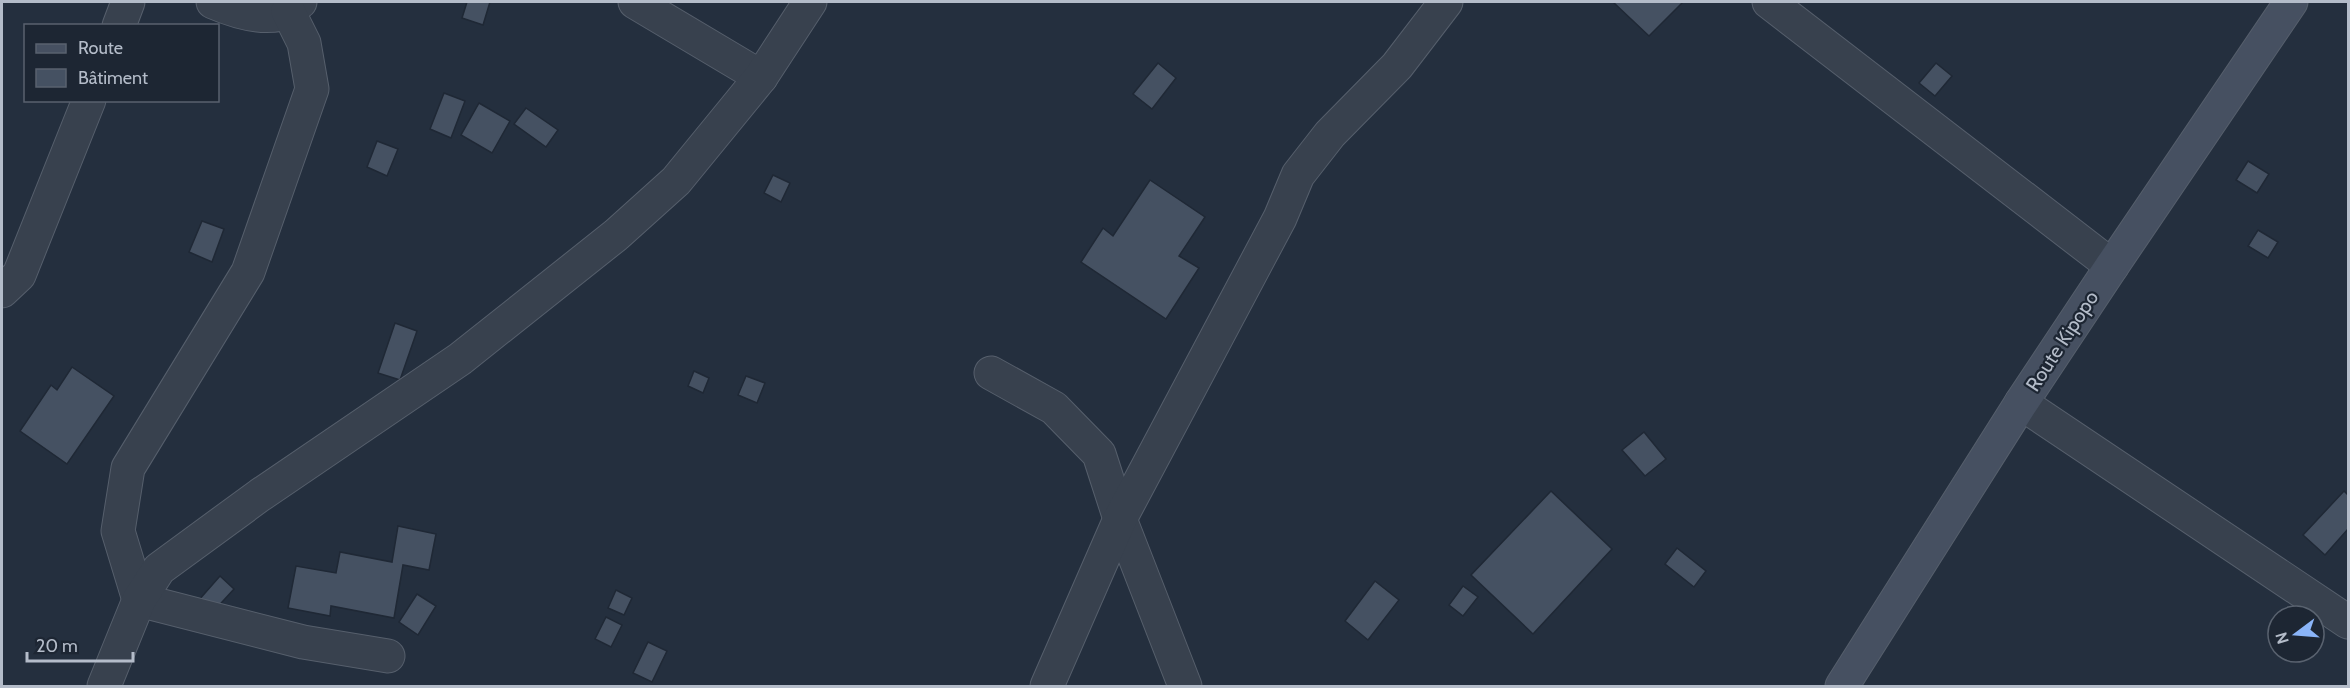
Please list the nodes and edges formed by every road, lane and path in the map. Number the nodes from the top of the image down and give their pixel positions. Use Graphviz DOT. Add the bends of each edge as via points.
graph roads {
  1 [pos="128,2"];
  2 [pos="213,2"];
  3 [pos="636,2"];
  4 [pos="810,2"];
  5 [pos="1446,2"];
  6 [pos="1768,2"];
  7 [pos="2292,2"];
  8 [pos="294,6"];
  9 [pos="120,24"];
  10 [pos="761,77"];
  11 [pos="88,102"];
  12 [pos="2112,266"];
  13 [pos="2,291"];
  14 [pos="991,373"];
  15 [pos="2021,403"];
  16 [pos="1120,519"];
  17 [pos="139,600"];
  18 [pos="2349,622"];
  19 [pos="388,656"];
  20 [pos="104,687"];
  21 [pos="1047,687"];
  22 [pos="1185,687"];
  23 [pos="1842,687"];
  1 -- 9 [label="street"];
  2 -- 8 [label="street" via="265,16"];
  3 -- 10 [label="street"];
  4 -- 10 [label="street"];
  5 -- 16 [label="street" via="1397,66 1330,134 1298,176 1280,218"];
  6 -- 12 [label="street"];
  7 -- 12 [label="main road, Route Kipopo"];
  8 -- 17 [label="street" via="312,89 248,272 128,468 118,531"];
  10 -- 17 [label="street" via="676,182 616,235 460,359 159,569"];
  11 -- 13 [label="street" via="19,275"];
  12 -- 15 [label="main road, Route Kipopo"];
  14 -- 16 [label="street" via="1054,408 1099,454"];
  15 -- 18 [label="street"];
  15 -- 23 [label="main road, Route Kipopo"];
  16 -- 21 [label="street"];
  16 -- 22 [label="street"];
  17 -- 19 [label="street" via="303,642"];
  17 -- 20 [label="street"];
}
